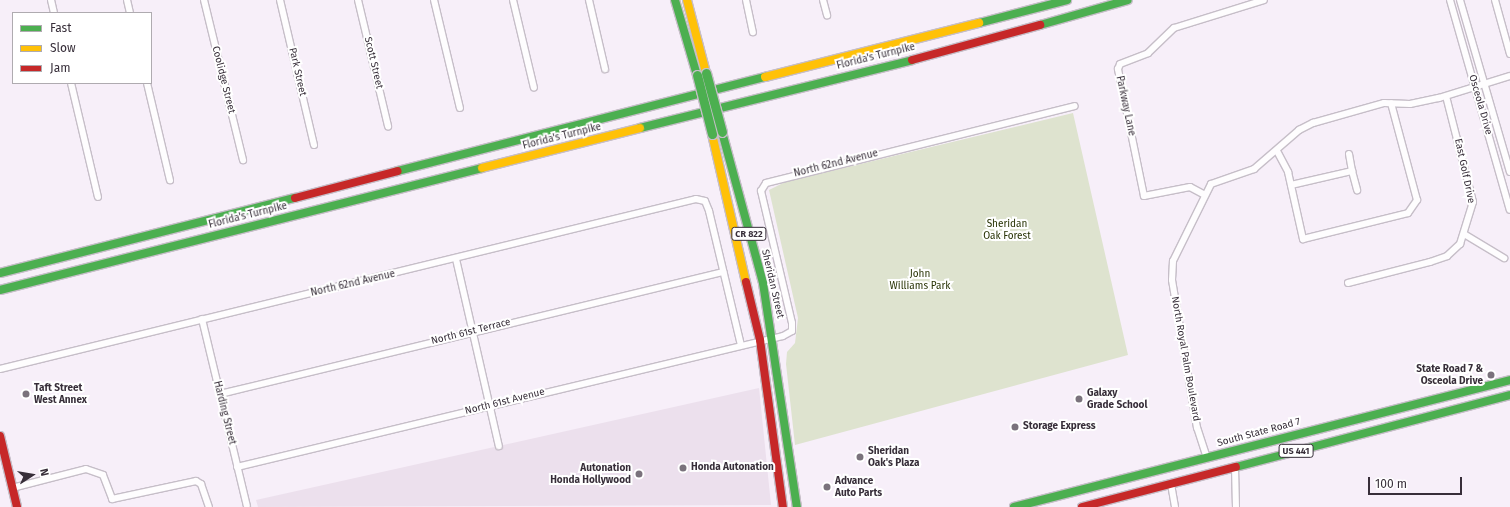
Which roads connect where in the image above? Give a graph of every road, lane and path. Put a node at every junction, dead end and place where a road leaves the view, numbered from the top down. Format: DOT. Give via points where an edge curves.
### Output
graph roads {
  1 [pos="51,0"];
  2 [pos="127,0"];
  3 [pos="204,0"];
  4 [pos="280,0"];
  5 [pos="358,0"];
  6 [pos="434,0"];
  7 [pos="513,0"];
  8 [pos="589,0"];
  9 [pos="675,0"];
  10 [pos="687,0"];
  11 [pos="746,0"];
  12 [pos="823,0"];
  13 [pos="1067,0"];
  14 [pos="1128,0"];
  15 [pos="1264,0"];
  16 [pos="1450,0"];
  17 [pos="1460,0"];
  18 [pos="1495,0"];
  19 [pos="54,12"];
  20 [pos="130,12"];
  21 [pos="827,15"];
  22 [pos="753,32"];
  23 [pos="1510,54"];
  24 [pos="605,70"];
  25 [pos="702,74"];
  26 [pos="1510,76"];
  27 [pos="70,84"];
  28 [pos="147,84"];
  29 [pos="1484,86"];
  30 [pos="534,88"];
  31 [pos="1475,88"];
  32 [pos="1446,96"];
  33 [pos="1391,103"];
  34 [pos="1075,106"];
  35 [pos="460,108"];
  36 [pos="388,126"];
  37 [pos="314,144"];
  38 [pos="1277,151"];
  39 [pos="1349,154"];
  40 [pos="243,160"];
  41 [pos="1352,171"];
  42 [pos="1510,172"];
  43 [pos="170,180"];
  44 [pos="1291,185"];
  45 [pos="1357,190"];
  46 [pos="1205,195"];
  47 [pos="98,197"];
  48 [pos="1510,210"];
  49 [pos="1464,234"];
  50 [pos="1504,258"];
  51 [pos="456,259"];
  52 [pos="723,272"];
  53 [pos="0,273"];
  54 [pos="1348,283"];
  55 [pos="0,290"];
  56 [pos="202,319"];
  57 [pos="472,331"];
  58 [pos="773,338"];
  59 [pos="760,340"];
  60 [pos="741,345"];
  61 [pos="0,369"];
  62 [pos="1510,380"];
  63 [pos="220,394"];
  64 [pos="1510,395"];
  65 [pos="490,405"];
  66 [pos="0,436"];
  67 [pos="499,446"];
  68 [pos="1207,458"];
  69 [pos="237,467"];
  70 [pos="1235,467"];
  71 [pos="1171,484"];
  72 [pos="12,488"];
  73 [pos="1042,500"];
  74 [pos="247,506"];
  75 [pos="17,507"];
  76 [pos="209,507"];
  77 [pos="783,507"];
  78 [pos="797,507"];
  79 [pos="1014,507"];
  80 [pos="1031,507"];
  81 [pos="1082,507"];
  82 [pos="1175,507"];
  83 [pos="1236,507"];
  1 -- 19 [label="street"];
  2 -- 20 [label="street"];
  3 -- 40 [label="street, Coolidge Street"];
  4 -- 37 [label="street, Park Street"];
  5 -- 36 [label="street, Scott Street"];
  6 -- 35 [label="street"];
  7 -- 30 [label="street"];
  8 -- 24 [label="street"];
  9 -- 25 [label="main road, Sheridan Street / CR 822"];
  10 -- 25 [label="main road, Sheridan Street / CR 822"];
  11 -- 22 [label="street"];
  12 -- 21 [label="street"];
  13 -- 53 [label="main road, Florida's Turnpike"];
  14 -- 55 [label="main road, Florida's Turnpike" via="927,56"];
  15 -- 46 [label="street, Parkway Lane" via="1174,28 1148,53 1120,64 1118,69 1144,196 1190,187"];
  16 -- 31 [label="street, Osceola Drive"];
  17 -- 29 [label="street, Osceola Drive"];
  18 -- 23 [label="street"];
  25 -- 58 [label="main road, Sheridan Street / CR 822, bridge" via="722,132 763,283"];
  25 -- 59 [label="main road, Sheridan Street / CR 822, bridge" via="712,134"];
  26 -- 29 [label="street, North Royal Palm Boulevard"];
  27 -- 47 [label="street"];
  28 -- 43 [label="street"];
  29 -- 31 [label="street, North Royal Palm Boulevard"];
  29 -- 42 [label="street, Osceola Drive"];
  31 -- 32 [label="street, North Royal Palm Boulevard"];
  31 -- 48 [label="street, Osceola Drive"];
  32 -- 33 [label="street, North Royal Palm Boulevard" via="1410,104"];
  32 -- 49 [label="street, East Golf Drive" via="1473,202"];
  33 -- 38 [label="street, North Royal Palm Boulevard" via="1313,123 1298,130"];
  33 -- 44 [label="street" via="1417,205 1408,213 1303,239"];
  34 -- 58 [label="street, North 62nd Avenue" via="766,183 761,191 792,323 792,331"];
  38 -- 44 [label="street" via="1284,158"];
  38 -- 46 [label="street, North Royal Palm Boulevard" via="1254,169 1216,180"];
  39 -- 41 [label="street"];
  41 -- 44 [label="street"];
  41 -- 45 [label="street"];
  46 -- 68 [label="street, North Royal Palm Boulevard" via="1174,261 1172,280 1197,428"];
  49 -- 50 [label="street"];
  49 -- 54 [label="street, East Golf Drive" via="1448,256"];
  51 -- 52 [label="street, North 62nd Avenue" via="696,199 705,201"];
  51 -- 56 [label="street, North 62nd Avenue"];
  51 -- 57 [label="street"];
  52 -- 57 [label="street, North 61st Terrace"];
  52 -- 60 [label="street"];
  56 -- 61 [label="street, North 62nd Avenue"];
  56 -- 63 [label="street, Harding Street"];
  57 -- 63 [label="street, North 61st Terrace"];
  57 -- 65 [label="street"];
  58 -- 59 [label="street, North 61st Avenue"];
  58 -- 78 [label="main road, Sheridan Street / CR 822"];
  59 -- 60 [label="street, North 61st Avenue"];
  59 -- 77 [label="main road, Sheridan Street / CR 822"];
  60 -- 65 [label="street, North 61st Avenue"];
  62 -- 68 [label="main road, South State Road 7 / US 441"];
  63 -- 69 [label="street, Harding Street"];
  64 -- 70 [label="main road, US 441"];
  65 -- 67 [label="street"];
  65 -- 69 [label="street, North 61st Avenue"];
  66 -- 72 [label="main road"];
  68 -- 73 [label="main road, South State Road 7 / US 441"];
  69 -- 74 [label="street, Harding Street"];
  70 -- 71 [label="main road, US 441"];
  70 -- 83 [label="street"];
  71 -- 81 [label="main road, US 441"];
  71 -- 82 [label="street"];
  72 -- 75 [label="main road"];
  72 -- 76 [label="street" via="86,469 103,475 112,499 196,481 201,484"];
  73 -- 79 [label="main road, South State Road 7 / US 441"];
  73 -- 80 [label="main road"];
}
